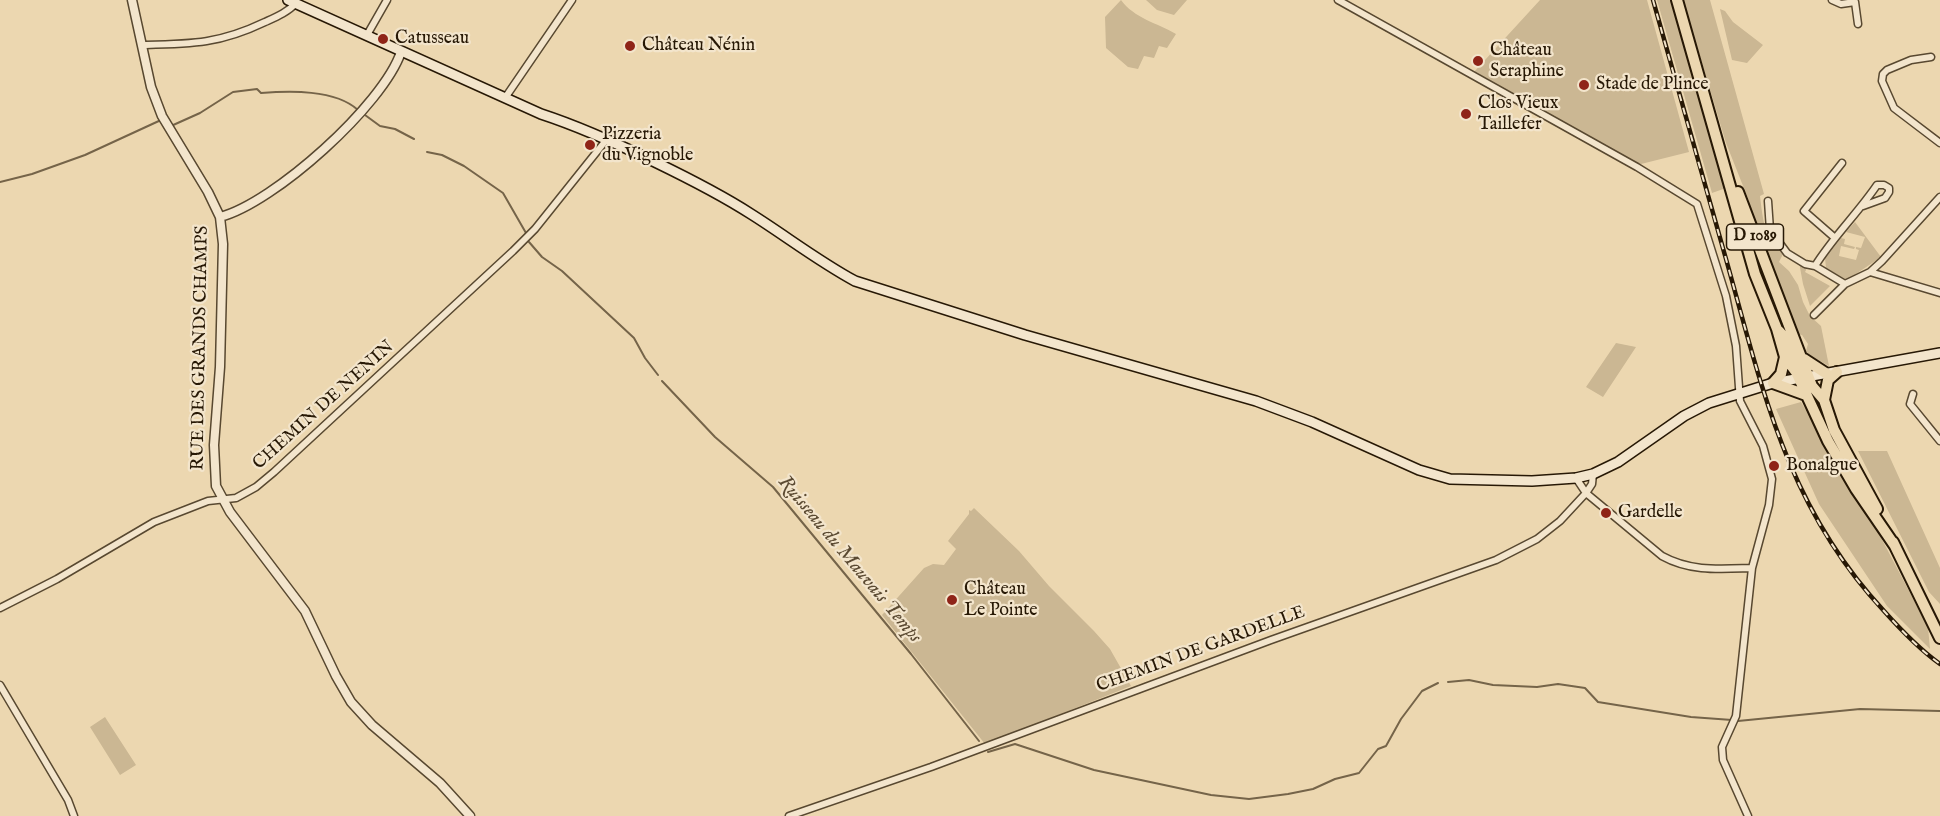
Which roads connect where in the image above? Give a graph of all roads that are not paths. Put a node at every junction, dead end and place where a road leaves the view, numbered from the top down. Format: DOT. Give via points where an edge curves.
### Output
graph roads {
  1 [pos="132,0"];
  2 [pos="387,0"];
  3 [pos="572,0"];
  4 [pos="1338,0"];
  5 [pos="1677,0"];
  6 [pos="1832,0"];
  7 [pos="1859,1"];
  8 [pos="292,2"];
  9 [pos="1858,24"];
  10 [pos="367,35"];
  11 [pos="142,45"];
  12 [pos="401,52"];
  13 [pos="1930,57"];
  14 [pos="505,98"];
  15 [pos="1709,113"];
  16 [pos="607,139"];
  17 [pos="1940,143"];
  18 [pos="1842,164"];
  19 [pos="1940,197"];
  20 [pos="1768,201"];
  21 [pos="1863,206"];
  22 [pos="220,217"];
  23 [pos="1835,238"];
  24 [pos="1815,266"];
  25 [pos="1870,272"];
  26 [pos="1845,284"];
  27 [pos="1940,293"];
  28 [pos="1814,315"];
  29 [pos="1777,329"];
  30 [pos="1940,353"];
  31 [pos="1785,357"];
  32 [pos="1804,359"];
  33 [pos="1832,373"];
  34 [pos="1804,378"];
  35 [pos="1773,383"];
  36 [pos="1738,393"];
  37 [pos="1913,394"];
  38 [pos="1806,395"];
  39 [pos="1824,400"];
  40 [pos="1834,430"];
  41 [pos="1940,441"];
  42 [pos="1593,474"];
  43 [pos="1576,478"];
  44 [pos="1586,493"];
  45 [pos="222,500"];
  46 [pos="1895,546"];
  47 [pos="1752,568"];
  48 [pos="0,608"];
  49 [pos="1940,638"];
  50 [pos="0,685"];
  51 [pos="74,816"];
  52 [pos="470,816"];
  53 [pos="789,816"];
  54 [pos="1748,816"];
  1 -- 11 [label="street, RUE DES GRANDS CHAMPS"];
  2 -- 10 [label="street"];
  3 -- 14 [label="street"];
  4 -- 36 [label="street" via="1697,204 1726,296 1736,346"];
  5 -- 15 [label="main road, D 1089"];
  6 -- 7 [label="street" via="1840,4"];
  7 -- 9 [label="street"];
  8 -- 10 [label="main road"];
  8 -- 11 [label="street" via="288,11 222,40"];
  10 -- 12 [label="main road"];
  11 -- 22 [label="street, RUE DES GRANDS CHAMPS" via="162,116"];
  12 -- 14 [label="main road"];
  12 -- 22 [label="street" via="382,86 344,131 269,193"];
  13 -- 17 [label="street" via="1887,70 1882,81 1894,108"];
  14 -- 16 [label="main road"];
  15 -- 29 [label="main road, D 1089" via="1755,274"];
  15 -- 32 [label="main road, D 1089"];
  16 -- 43 [label="main road" via="711,190 855,281 1256,401 1419,470 1450,479"];
  16 -- 45 [label="street, CHEMIN DE NENIN" via="535,230 483,281 274,472 236,498"];
  18 -- 23 [label="street" via="1804,212"];
  19 -- 25 [label="street"];
  20 -- 24 [label="street" via="1770,230 1788,253"];
  21 -- 23 [label="street"];
  22 -- 45 [label="street, RUE DES GRANDS CHAMPS" via="220,368 214,445 216,486"];
  23 -- 24 [label="street"];
  24 -- 26 [label="street"];
  25 -- 26 [label="street"];
  25 -- 27 [label="street"];
  26 -- 28 [label="street"];
  29 -- 31 [label="main road, D 1089"];
  29 -- 34 [label="main road, D 1089" via="1787,340"];
  30 -- 33 [label="main road"];
  31 -- 34 [label="main road, D 1089"];
  31 -- 35 [label="main road" via="1781,374"];
  32 -- 33 [label="main road"];
  32 -- 34 [label="main road, D 1089"];
  33 -- 34 [label="main road"];
  33 -- 39 [label="main road"];
  34 -- 35 [label="main road"];
  34 -- 38 [label="main road, D 1089"];
  34 -- 39 [label="main road, D 1089"];
  34 -- 40 [label="main road, D 1089"];
  35 -- 36 [label="main road"];
  35 -- 38 [label="main road"];
  36 -- 42 [label="main road" via="1684,416 1618,462"];
  36 -- 47 [label="street" via="1763,446 1772,479"];
  37 -- 41 [label="street" via="1910,404"];
  38 -- 46 [label="main road, D 1089" via="1833,451"];
  39 -- 40 [label="main road, D 1089"];
  40 -- 46 [label="main road, D 1089"];
  42 -- 43 [label="main road"];
  42 -- 44 [label="street, CHEMIN DE GARDELLE"];
  43 -- 44 [label="street"];
  44 -- 47 [label="street" via="1674,562 1710,570"];
  44 -- 53 [label="street, CHEMIN DE GARDELLE" via="1537,539 1496,560"];
  45 -- 48 [label="street, CHEMIN DE NENIN" via="208,501 154,522"];
  45 -- 52 [label="street" via="304,611 360,714 440,783"];
  46 -- 49 [label="main road, D 1089"];
  47 -- 54 [label="street" via="1736,716 1722,747 1723,760"];
  50 -- 51 [label="street"];
}
